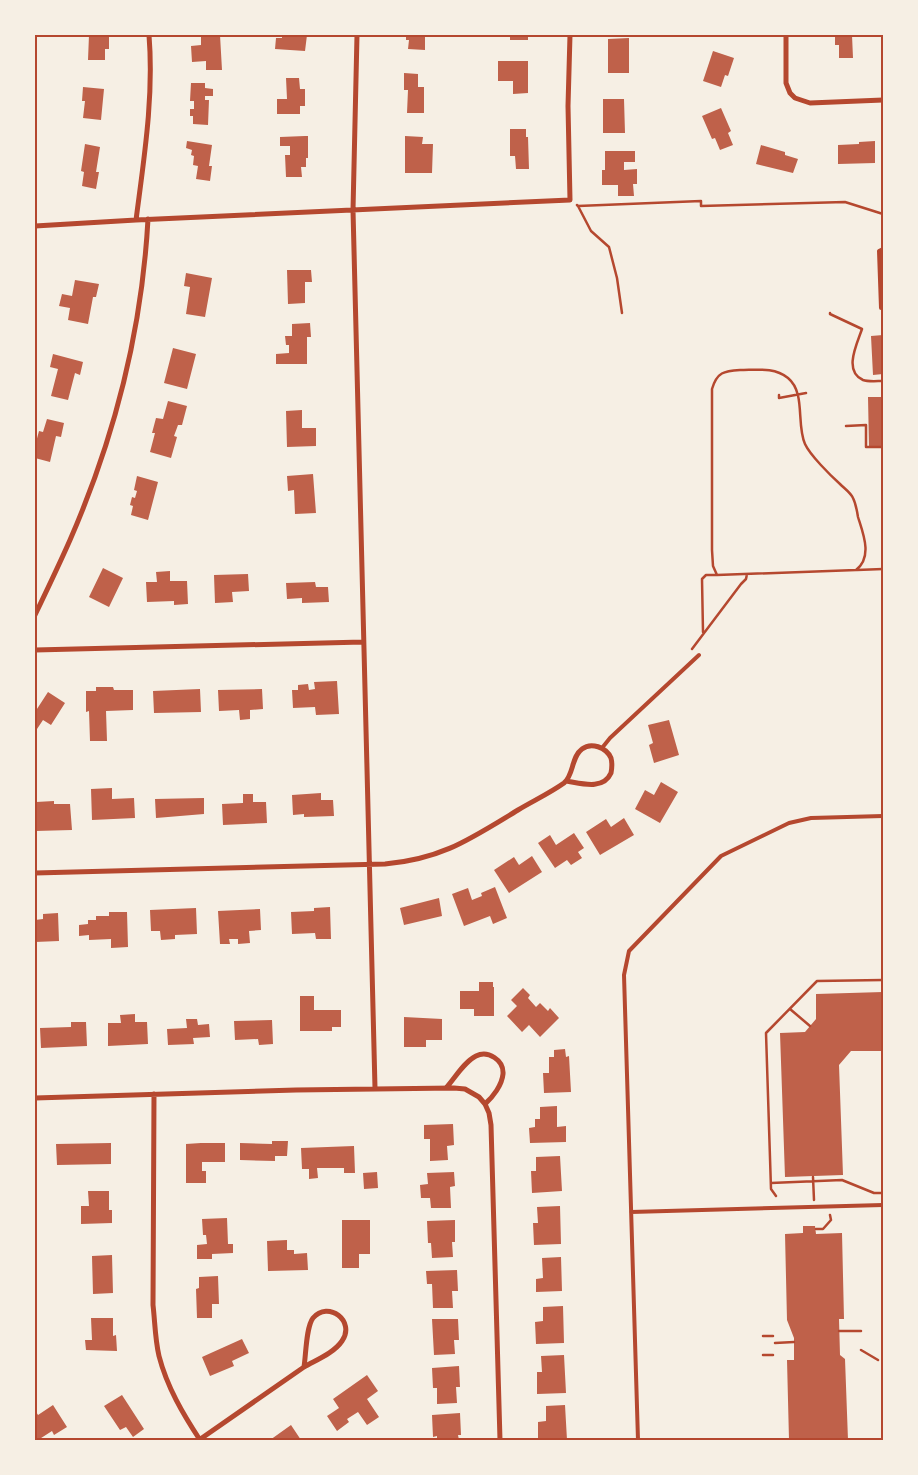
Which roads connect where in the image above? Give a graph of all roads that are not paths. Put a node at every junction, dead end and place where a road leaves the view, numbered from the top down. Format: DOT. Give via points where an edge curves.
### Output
graph roads {
  1 [pos="149,35"];
  2 [pos="357,35"];
  3 [pos="570,35"];
  4 [pos="786,35"];
  5 [pos="883,100"];
  6 [pos="353,210"];
  7 [pos="148,219"];
  8 [pos="136,220"];
  9 [pos="35,226"];
  10 [pos="883,249"];
  11 [pos="883,308"];
  12 [pos="35,616"];
  13 [pos="364,642"];
  14 [pos="35,650"];
  15 [pos="699,655"];
  16 [pos="602,748"];
  17 [pos="566,782"];
  18 [pos="883,816"];
  19 [pos="370,864"];
  20 [pos="35,873"];
  21 [pos="375,1088"];
  22 [pos="446,1088"];
  23 [pos="154,1094"];
  24 [pos="35,1098"];
  25 [pos="485,1104"];
  26 [pos="883,1206"];
  27 [pos="631,1212"];
  28 [pos="304,1367"];
  29 [pos="200,1440"];
  30 [pos="500,1440"];
  31 [pos="638,1440"];
  1 -- 8 [label="street" via="148,125"];
  2 -- 6 [label="street"];
  3 -- 6 [label="street" via="570,200"];
  4 -- 5 [label="street" via="786,84 795,98 810,103"];
  6 -- 7 [label="street"];
  6 -- 13 [label="street"];
  7 -- 8 [label="street"];
  7 -- 12 [label="street" via="140,299 116,410 86,501"];
  8 -- 9 [label="street"];
  10 -- 11 [label="lane" via="880,251"];
  13 -- 14 [label="street"];
  13 -- 19 [label="street"];
  15 -- 16 [label="lane"];
  16 -- 17 [label="street" via="588,746 581,750"];
  16 -- 17 [label="street" via="611,758 612,770 606,779 594,784"];
  17 -- 19 [label="street" via="444,852 416,860"];
  18 -- 27 [label="lane" via="811,818 789,824 721,856 629,951 624,975"];
  19 -- 20 [label="street"];
  19 -- 21 [label="street"];
  21 -- 22 [label="street"];
  21 -- 23 [label="street"];
  22 -- 25 [label="street" via="465,1089"];
  22 -- 25 [label="street" via="474,1057 488,1054 502,1068 502,1077"];
  23 -- 24 [label="street"];
  23 -- 29 [label="street" via="153,1305 159,1354 173,1395"];
  25 -- 30 [label="street" via="491,1125"];
  26 -- 27 [label="lane"];
  27 -- 31 [label="lane"];
  28 -- 28 [label="street" via="342,1342 345,1326 338,1314 322,1312 313,1317"];
  28 -- 29 [label="street"];
}
